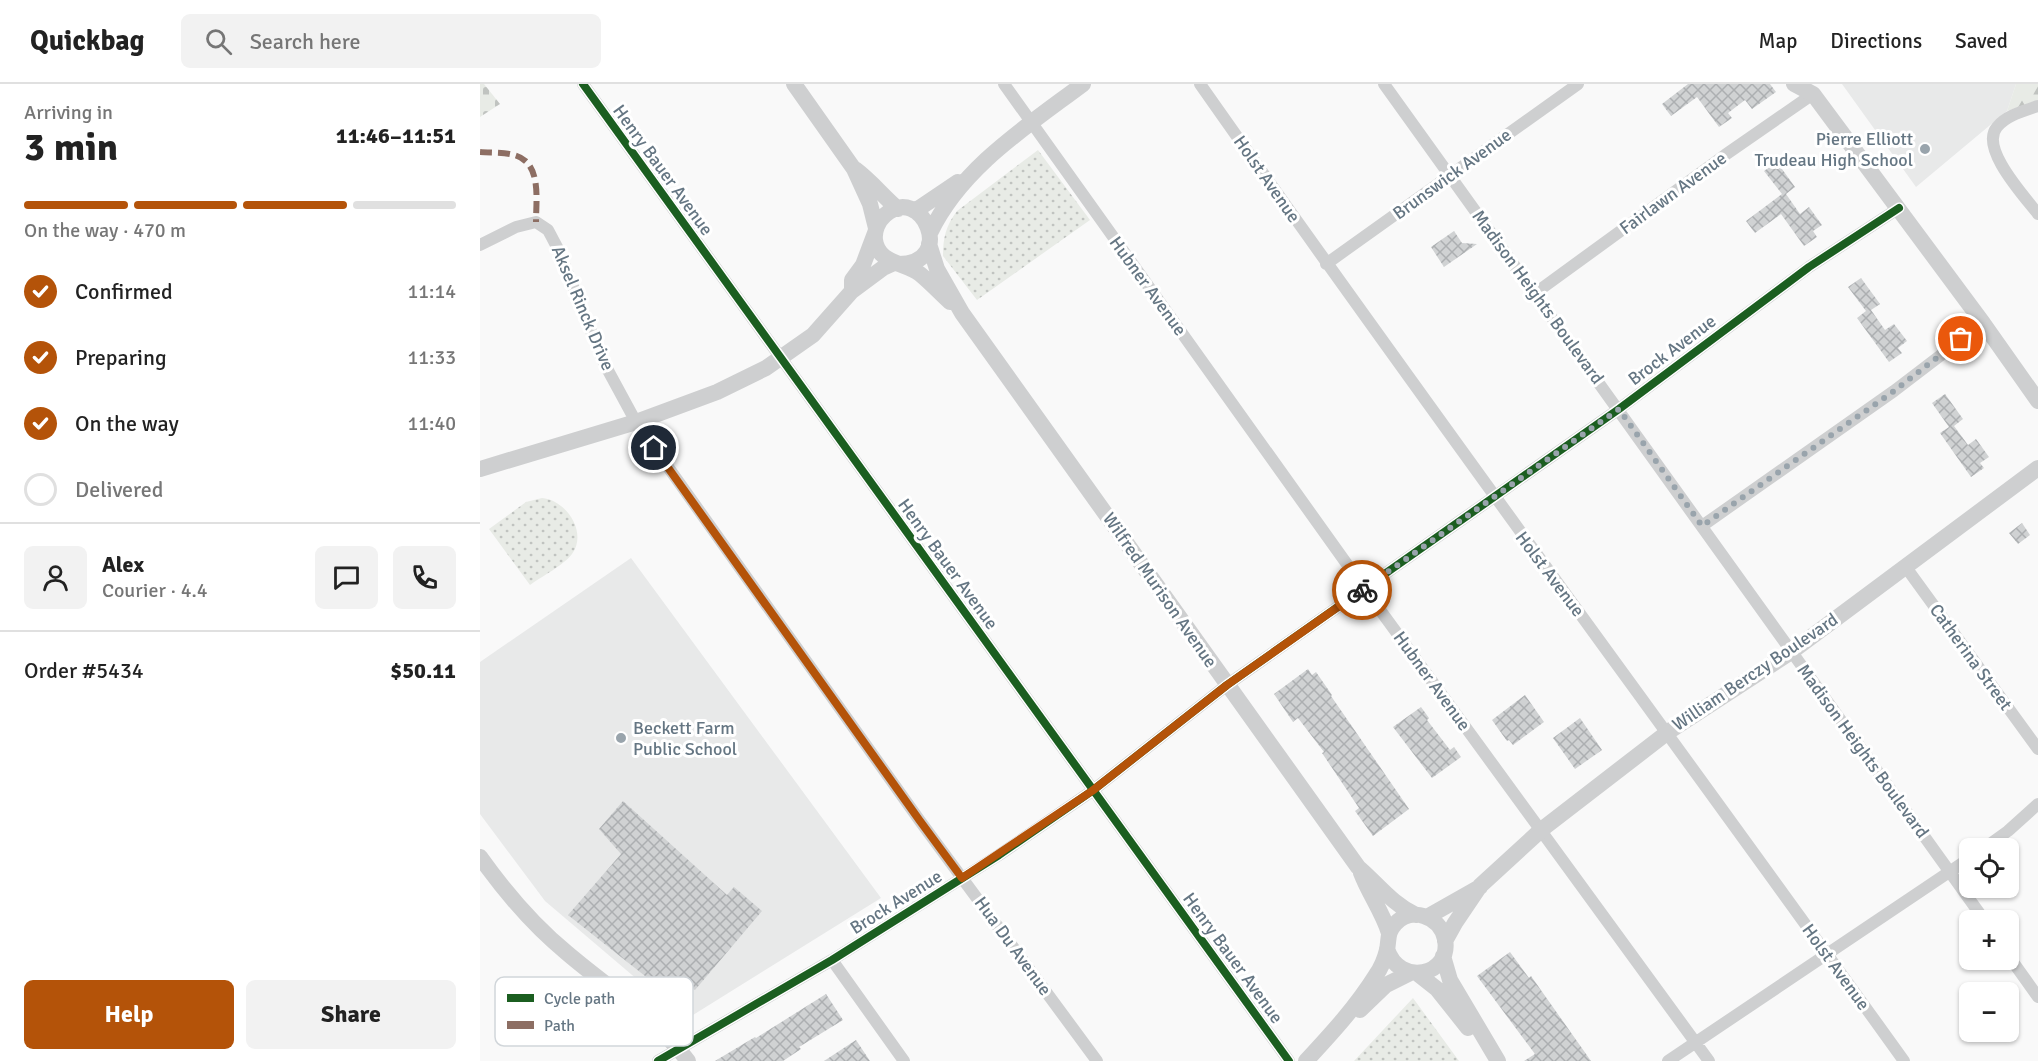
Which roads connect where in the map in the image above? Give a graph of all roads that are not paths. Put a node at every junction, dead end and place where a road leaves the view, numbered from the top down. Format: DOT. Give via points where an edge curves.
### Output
graph roads {
  1 [pos="583,84"];
  2 [pos="794,84"];
  3 [pos="1004,84"];
  4 [pos="1083,84"];
  5 [pos="1200,84"];
  6 [pos="1384,84"];
  7 [pos="1578,84"];
  8 [pos="1794,84"];
  9 [pos="1813,89"];
  10 [pos="2038,106"];
  11 [pos="1031,123"];
  12 [pos="854,169"];
  13 [pos="1451,176"];
  14 [pos="967,178"];
  15 [pos="1899,208"];
  16 [pos="907,210"];
  17 [pos="2038,214"];
  18 [pos="876,231"];
  19 [pos="930,239"];
  20 [pos="480,245"];
  21 [pos="897,263"];
  22 [pos="1326,264"];
  23 [pos="852,291"];
  24 [pos="1534,294"];
  25 [pos="962,313"];
  26 [pos="1983,323"];
  27 [pos="781,358"];
  28 [pos="2038,400"];
  29 [pos="1619,409"];
  30 [pos="636,422"];
  31 [pos="2038,468"];
  32 [pos="480,469"];
  33 [pos="1493,496"];
  34 [pos="1702,526"];
  35 [pos="1905,566"];
  36 [pos="1364,588"];
  37 [pos="1791,652"];
  38 [pos="1227,685"];
  39 [pos="1668,732"];
  40 [pos="2038,749"];
  41 [pos="1092,791"];
  42 [pos="2038,804"];
  43 [pos="1541,830"];
  44 [pos="1998,838"];
  45 [pos="480,857"];
  46 [pos="1959,866"];
  47 [pos="1359,867"];
  48 [pos="1950,872"];
  49 [pos="962,878"];
  50 [pos="1480,886"];
  51 [pos="1977,910"];
  52 [pos="1422,916"];
  53 [pos="1388,941"];
  54 [pos="1444,948"];
  55 [pos="1827,954"];
  56 [pos="831,960"];
  57 [pos="2019,970"];
  58 [pos="1414,973"];
  59 [pos="597,977"];
  60 [pos="2037,994"];
  61 [pos="1340,1025"];
  62 [pos="1695,1042"];
  63 [pos="684,1056"];
  64 [pos="658,1061"];
  65 [pos="904,1061"];
  66 [pos="1097,1061"];
  67 [pos="1289,1061"];
  68 [pos="1305,1061"];
  69 [pos="1497,1061"];
  70 [pos="1668,1061"];
  71 [pos="1709,1061"];
  72 [pos="1904,1061"];
  1 -- 27 [label="street, Henry Bauer Avenue"];
  2 -- 12 [label="street"];
  3 -- 11 [label="street, Hubner Avenue"];
  4 -- 11 [label="street"];
  5 -- 22 [label="street, Holst Avenue"];
  6 -- 13 [label="street, Madison Heights Boulevard"];
  7 -- 13 [label="street, Brunswick Avenue"];
  8 -- 9 [label="street"];
  9 -- 15 [label="street"];
  9 -- 24 [label="street, Fairlawn Avenue"];
  10 -- 17 [label="street" via="2012,116 1996,128 1992,141 1995,155"];
  11 -- 14 [label="street"];
  11 -- 36 [label="street, Hubner Avenue"];
  12 -- 16 [label="street" via="886,199"];
  12 -- 18 [label="street" via="870,204"];
  13 -- 22 [label="street, Brunswick Avenue"];
  13 -- 24 [label="street, Madison Heights Boulevard"];
  14 -- 16 [label="street"];
  14 -- 19 [label="street" via="942,210"];
  15 -- 26 [label="street"];
  15 -- 29 [label="street, Brock Avenue" via="1809,267"];
  16 -- 18 [label="street" via="884,215"];
  16 -- 19 [label="street" via="924,218"];
  18 -- 21 [label="street" via="877,248"];
  18 -- 23 [label="street" via="863,265 852,280"];
  19 -- 21 [label="street" via="926,251 915,261"];
  19 -- 25 [label="street, Wilfred Murison Avenue" via="937,269"];
  20 -- 30 [label="street, Aksel Rinck Drive" via="536,222 548,230 604,363"];
  21 -- 23 [label="street" via="883,268"];
  21 -- 25 [label="street, Wilfred Murison Avenue" via="918,273"];
  22 -- 33 [label="street, Holst Avenue"];
  23 -- 27 [label="street" via="813,335"];
  24 -- 29 [label="street, Madison Heights Boulevard"];
  25 -- 38 [label="street, Wilfred Murison Avenue"];
  26 -- 28 [label="street"];
  26 -- 34 [label="street" via="1894,391"];
  27 -- 30 [label="street" via="717,392"];
  27 -- 41 [label="street, Henry Bauer Avenue"];
  29 -- 33 [label="street, Brock Avenue"];
  29 -- 34 [label="street, Madison Heights Boulevard"];
  30 -- 32 [label="street"];
  30 -- 49 [label="street, Hua Du Avenue"];
  31 -- 35 [label="street, William Berczy Boulevard"];
  33 -- 36 [label="street, Brock Avenue"];
  33 -- 39 [label="street, Holst Avenue"];
  34 -- 37 [label="street, Madison Heights Boulevard"];
  35 -- 37 [label="street, William Berczy Boulevard"];
  35 -- 40 [label="street, Catherina Street"];
  36 -- 38 [label="street, Brock Avenue"];
  36 -- 43 [label="street, Hubner Avenue"];
  37 -- 39 [label="street, William Berczy Boulevard"];
  37 -- 48 [label="street, Madison Heights Boulevard"];
  38 -- 41 [label="street, Brock Avenue"];
  38 -- 47 [label="street, Wilfred Murison Avenue"];
  39 -- 43 [label="street, William Berczy Boulevard"];
  39 -- 55 [label="street, Holst Avenue"];
  41 -- 49 [label="street, Brock Avenue"];
  41 -- 67 [label="street, Henry Bauer Avenue"];
  42 -- 44 [label="street"];
  43 -- 50 [label="street, William Berczy Boulevard"];
  43 -- 62 [label="street, Hubner Avenue"];
  45 -- 59 [label="street" via="544,934"];
  46 -- 48 [label="street"];
  47 -- 52 [label="street, Wilfred Murison Avenue" via="1391,900"];
  47 -- 53 [label="street, Wilfred Murison Avenue"];
  48 -- 51 [label="street, Madison Heights Boulevard"];
  48 -- 55 [label="street"];
  49 -- 56 [label="street, Brock Avenue"];
  49 -- 66 [label="street, Hua Du Avenue"];
  50 -- 52 [label="street, William Berczy Boulevard"];
  50 -- 54 [label="street, William Berczy Boulevard" via="1455,923"];
  52 -- 53 [label="street" via="1400,920"];
  52 -- 54 [label="street" via="1442,931"];
  53 -- 58 [label="street" via="1395,964"];
  53 -- 61 [label="street" via="1376,976"];
  54 -- 58 [label="street" via="1433,968"];
  54 -- 69 [label="street" via="1448,974 1457,994"];
  55 -- 62 [label="street"];
  55 -- 72 [label="street, Holst Avenue"];
  56 -- 63 [label="street, Brock Avenue"];
  56 -- 65 [label="street"];
  57 -- 60 [label="street"];
  58 -- 61 [label="street" via="1386,986"];
  58 -- 69 [label="street" via="1437,988"];
  61 -- 68 [label="street"];
  62 -- 70 [label="street"];
  62 -- 71 [label="street, Hubner Avenue"];
  63 -- 64 [label="street, Brock Avenue"];
}
